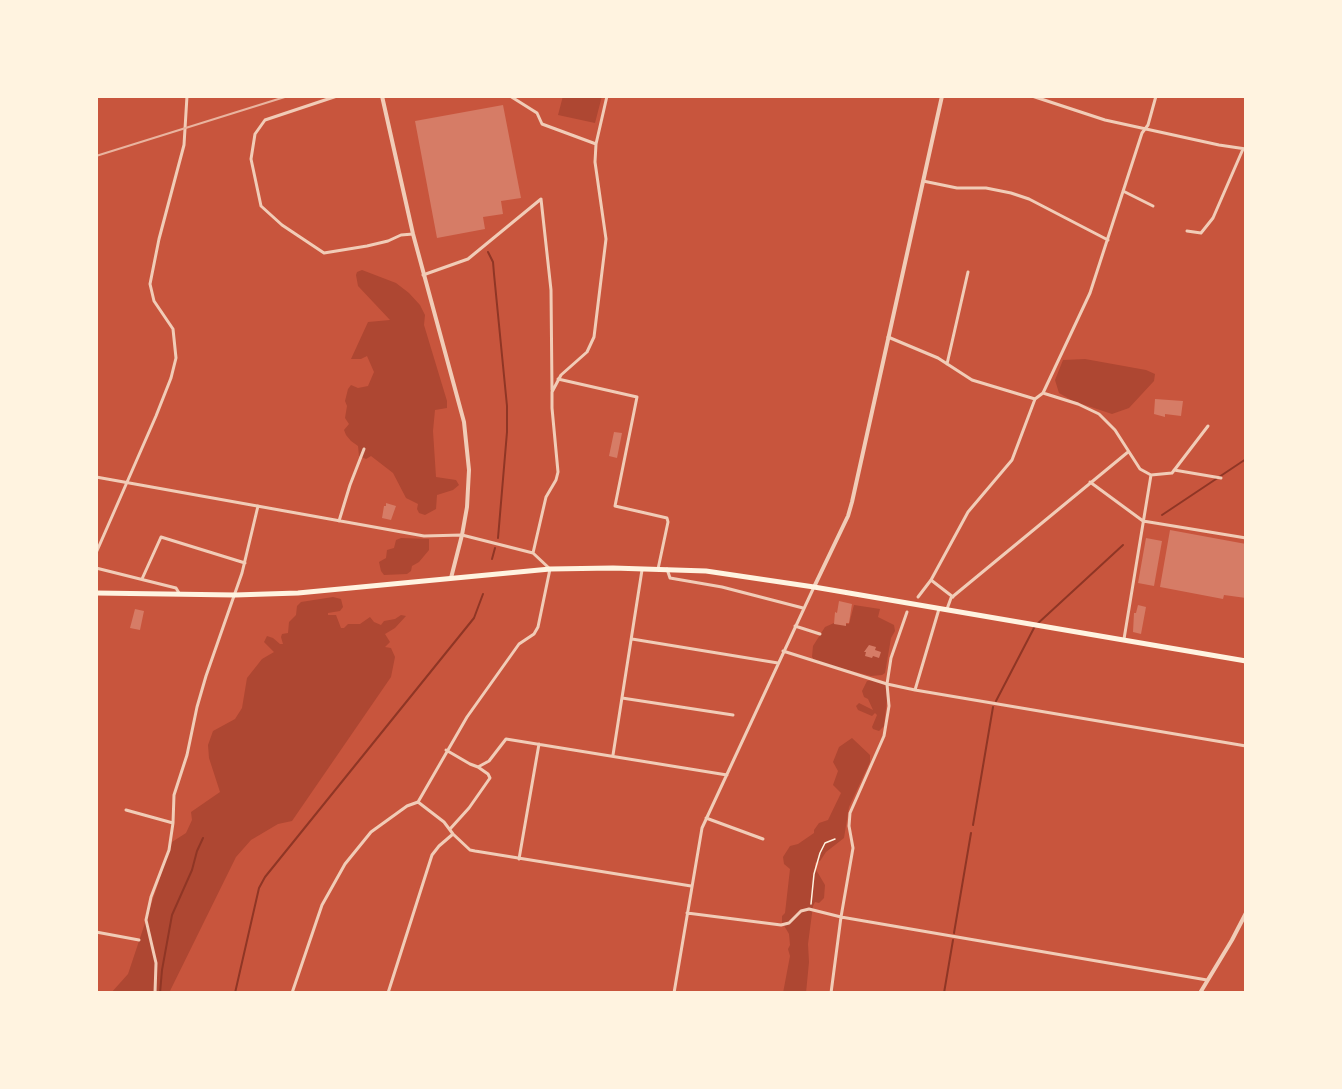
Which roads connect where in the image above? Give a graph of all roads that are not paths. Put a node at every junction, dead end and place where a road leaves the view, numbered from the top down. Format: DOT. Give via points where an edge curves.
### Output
graph roads {
  1 [pos="187,96"];
  2 [pos="337,96"];
  3 [pos="382,96"];
  4 [pos="510,96"];
  5 [pos="607,96"];
  6 [pos="942,96"];
  7 [pos="1032,96"];
  8 [pos="1156,96"];
  9 [pos="1145,129"];
  10 [pos="596,144"];
  11 [pos="1245,149"];
  12 [pos="923,181"];
  13 [pos="1123,191"];
  14 [pos="1153,206"];
  15 [pos="1187,231"];
  16 [pos="413,234"];
  17 [pos="1108,240"];
  18 [pos="968,272"];
  19 [pos="423,275"];
  20 [pos="888,337"];
  21 [pos="947,364"];
  22 [pos="558,379"];
  23 [pos="552,392"];
  24 [pos="1043,393"];
  25 [pos="1035,399"];
  26 [pos="1208,426"];
  27 [pos="364,449"];
  28 [pos="1128,452"];
  29 [pos="1174,470"];
  30 [pos="1150,476"];
  31 [pos="96,477"];
  32 [pos="1221,478"];
  33 [pos="128,482"];
  34 [pos="1090,482"];
  35 [pos="258,506"];
  36 [pos="339,521"];
  37 [pos="1143,521"];
  38 [pos="462,535"];
  39 [pos="1246,538"];
  40 [pos="96,553"];
  41 [pos="533,553"];
  42 [pos="245,563"];
  43 [pos="96,568"];
  44 [pos="642,568"];
  45 [pos="550,569"];
  46 [pos="658,569"];
  47 [pos="667,569"];
  48 [pos="451,578"];
  49 [pos="142,579"];
  50 [pos="931,580"];
  51 [pos="814,586"];
  52 [pos="96,593"];
  53 [pos="180,595"];
  54 [pos="235,596"];
  55 [pos="918,597"];
  56 [pos="953,597"];
  57 [pos="803,608"];
  58 [pos="939,609"];
  59 [pos="947,610"];
  60 [pos="907,612"];
  61 [pos="795,626"];
  62 [pos="820,634"];
  63 [pos="632,639"];
  64 [pos="1124,641"];
  65 [pos="783,651"];
  66 [pos="1246,661"];
  67 [pos="778,663"];
  68 [pos="886,684"];
  69 [pos="915,690"];
  70 [pos="622,698"];
  71 [pos="733,715"];
  72 [pos="539,744"];
  73 [pos="1246,746"];
  74 [pos="446,750"];
  75 [pos="613,755"];
  76 [pos="478,767"];
  77 [pos="727,775"];
  78 [pos="418,802"];
  79 [pos="126,810"];
  80 [pos="706,818"];
  81 [pos="173,822"];
  82 [pos="450,829"];
  83 [pos="453,834"];
  84 [pos="763,839"];
  85 [pos="519,859"];
  86 [pos="691,886"];
  87 [pos="687,913"];
  88 [pos="1246,913"];
  89 [pos="841,917"];
  90 [pos="96,932"];
  91 [pos="138,940"];
  92 [pos="1207,980"];
  93 [pos="155,993"];
  94 [pos="291,993"];
  95 [pos="388,993"];
  96 [pos="674,993"];
  97 [pos="831,993"];
  98 [pos="1200,993"];
  1 -- 33 [label="street" via="184,145 150,284 154,301 173,329 176,358"];
  2 -- 16 [label="street" via="265,120 255,134 251,159 261,206 324,253"];
  3 -- 16 [label="street"];
  4 -- 10 [label="street" via="537,113 542,124"];
  5 -- 10 [label="street"];
  6 -- 12 [label="street"];
  7 -- 9 [label="street" via="1089,116"];
  8 -- 9 [label="street"];
  9 -- 11 [label="street"];
  9 -- 13 [label="street"];
  10 -- 22 [label="street" via="595,168 606,239 594,337 587,352"];
  11 -- 15 [label="street" via="1204,231"];
  12 -- 17 [label="street" via="1011,193"];
  12 -- 20 [label="street"];
  13 -- 14 [label="street"];
  13 -- 17 [label="street"];
  16 -- 19 [label="street"];
  17 -- 24 [label="street" via="1090,293"];
  18 -- 21 [label="street"];
  19 -- 23 [label="street" via="468,259 541,199 551,290"];
  19 -- 38 [label="street" via="464,422 469,470"];
  20 -- 21 [label="street"];
  20 -- 51 [label="street" via="848,516"];
  21 -- 25 [label="street" via="972,380"];
  22 -- 23 [label="street"];
  22 -- 46 [label="street" via="637,397 615,506 667,518"];
  23 -- 41 [label="street" via="558,472 546,497"];
  24 -- 25 [label="street"];
  24 -- 28 [label="street" via="1099,414 1115,430"];
  25 -- 50 [label="street" via="1012,460 968,512"];
  26 -- 29 [label="street"];
  27 -- 36 [label="street"];
  28 -- 30 [label="street"];
  28 -- 34 [label="street"];
  29 -- 30 [label="street"];
  29 -- 32 [label="street"];
  30 -- 37 [label="street"];
  31 -- 33 [label="street"];
  33 -- 35 [label="street"];
  33 -- 40 [label="street"];
  34 -- 37 [label="street"];
  34 -- 56 [label="street"];
  35 -- 36 [label="street"];
  35 -- 42 [label="street"];
  36 -- 38 [label="street" via="424,536"];
  37 -- 39 [label="street"];
  37 -- 64 [label="street"];
  38 -- 41 [label="street"];
  38 -- 48 [label="street"];
  41 -- 45 [label="street"];
  42 -- 49 [label="street" via="161,537"];
  42 -- 54 [label="street"];
  43 -- 49 [label="street"];
  44 -- 45 [label="main road"];
  44 -- 46 [label="main road"];
  44 -- 63 [label="street"];
  45 -- 48 [label="main road"];
  45 -- 74 [label="street" via="534,634 519,644"];
  46 -- 47 [label="main road"];
  47 -- 51 [label="main road"];
  47 -- 57 [label="street" via="670,578"];
  48 -- 54 [label="main road"];
  49 -- 53 [label="street" via="176,588"];
  50 -- 55 [label="street"];
  50 -- 56 [label="street"];
  51 -- 57 [label="street"];
  51 -- 58 [label="main road"];
  52 -- 53 [label="main road"];
  53 -- 54 [label="main road"];
  54 -- 81 [label="street" via="197,707 174,795"];
  56 -- 59 [label="street"];
  57 -- 61 [label="street"];
  58 -- 59 [label="main road"];
  58 -- 69 [label="street"];
  59 -- 64 [label="main road"];
  60 -- 68 [label="street"];
  61 -- 62 [label="street"];
  61 -- 65 [label="street"];
  63 -- 67 [label="street"];
  63 -- 70 [label="street"];
  64 -- 66 [label="main road"];
  65 -- 67 [label="street"];
  65 -- 68 [label="street"];
  67 -- 77 [label="street"];
  68 -- 69 [label="street"];
  68 -- 89 [label="street" via="889,706 884,736 850,813 853,848"];
  69 -- 73 [label="street"];
  70 -- 71 [label="street"];
  70 -- 75 [label="street"];
  72 -- 75 [label="street"];
  72 -- 76 [label="street" via="506,739 489,761"];
  72 -- 85 [label="street"];
  74 -- 76 [label="street"];
  74 -- 78 [label="street"];
  75 -- 77 [label="street"];
  76 -- 82 [label="street" via="490,778"];
  77 -- 80 [label="street"];
  78 -- 82 [label="street"];
  78 -- 94 [label="street" via="371,832 345,864 322,904"];
  79 -- 81 [label="street"];
  80 -- 84 [label="street"];
  80 -- 86 [label="street"];
  81 -- 93 [label="street" via="169,850 146,920 156,963"];
  82 -- 83 [label="street"];
  83 -- 85 [label="street" via="470,850"];
  83 -- 95 [label="street" via="432,855"];
  85 -- 86 [label="street"];
  86 -- 87 [label="street"];
  87 -- 89 [label="street" via="781,925 809,909"];
  87 -- 96 [label="street"];
  88 -- 92 [label="street"];
  89 -- 92 [label="street"];
  89 -- 97 [label="street"];
  90 -- 91 [label="street"];
  92 -- 98 [label="street"];
}
